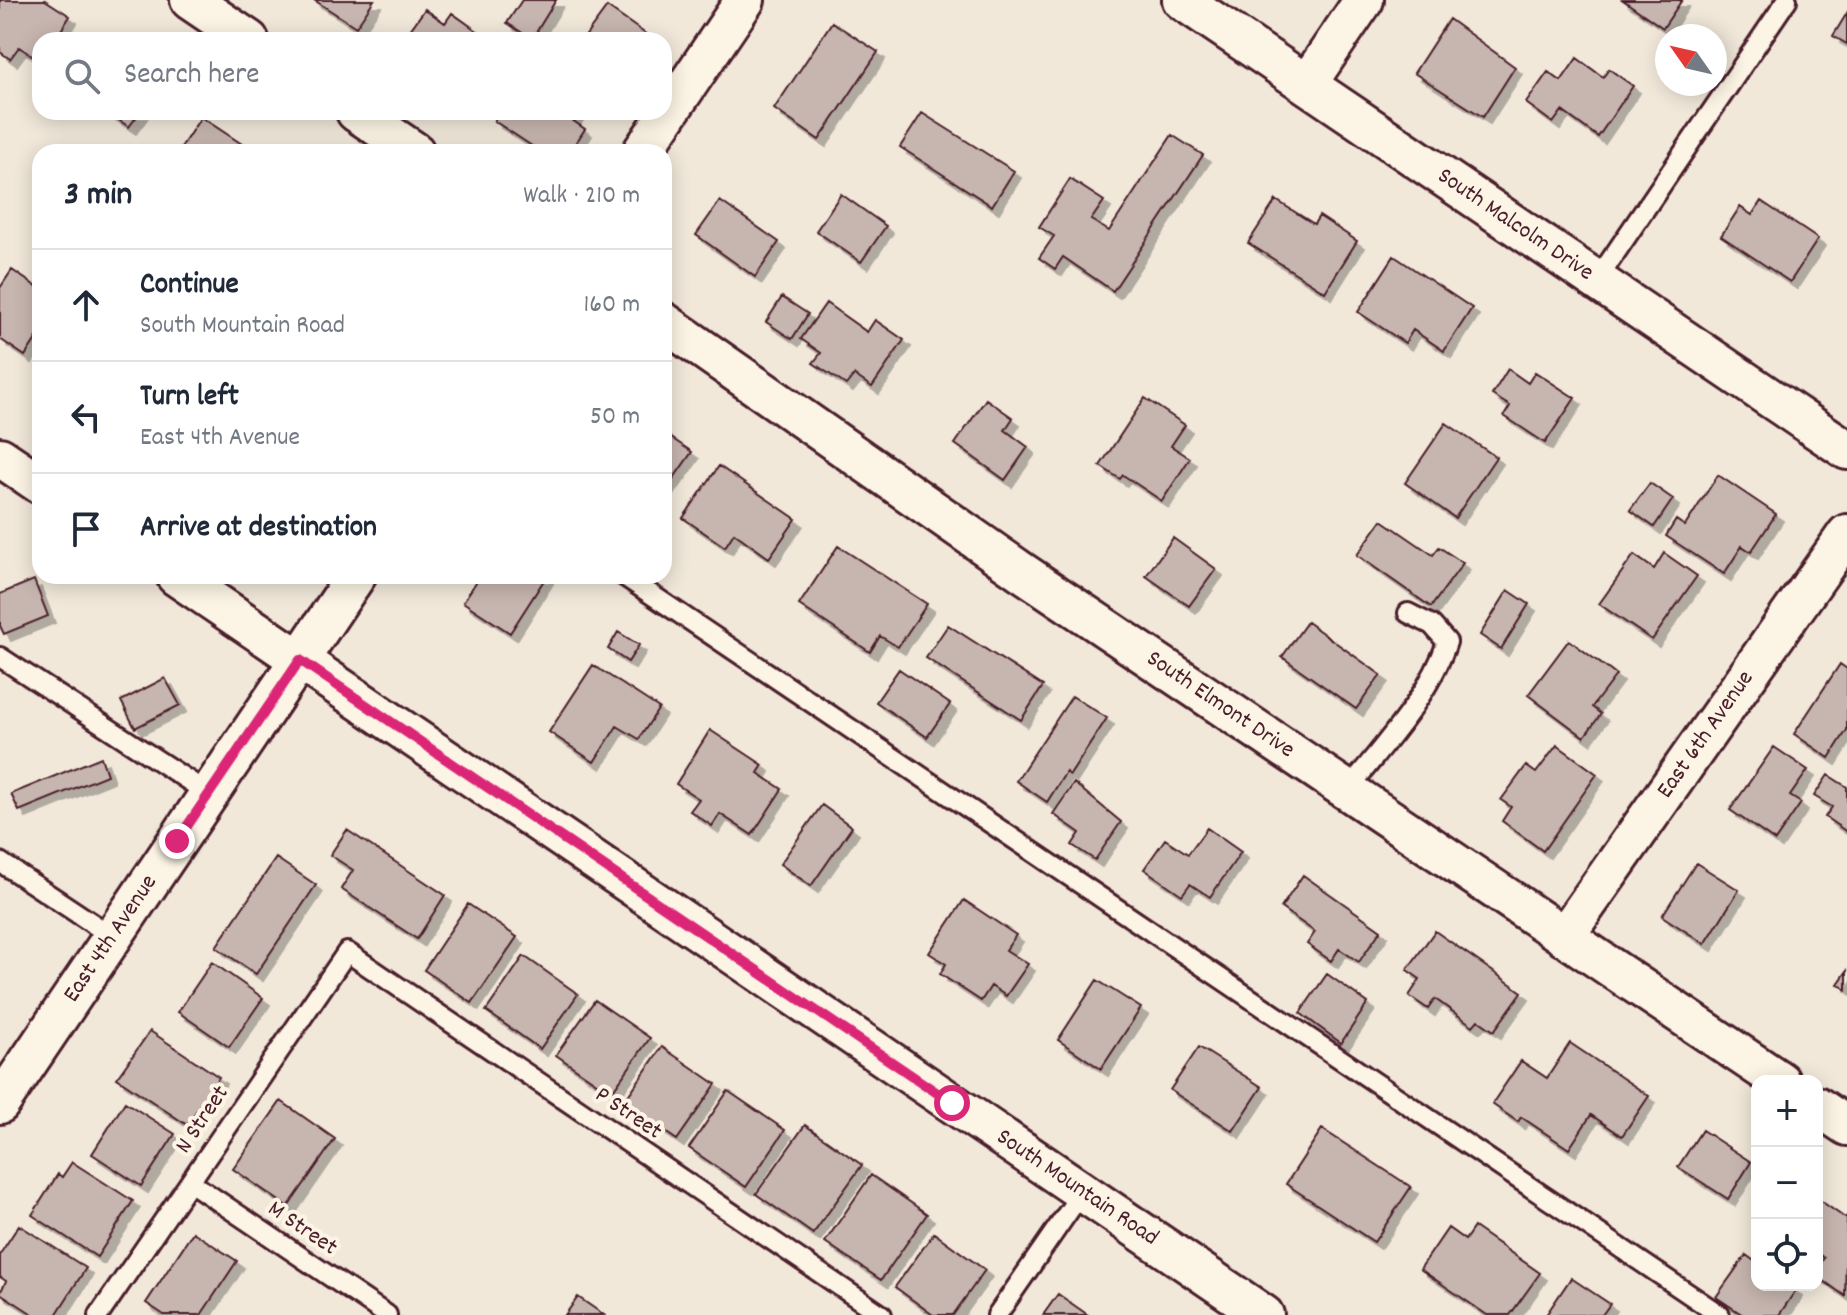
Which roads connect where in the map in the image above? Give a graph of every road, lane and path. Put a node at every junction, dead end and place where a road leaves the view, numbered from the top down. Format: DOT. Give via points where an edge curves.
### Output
graph roads {
  1 [pos="190,0"];
  2 [pos="745,0"];
  3 [pos="1182,0"];
  4 [pos="1364,0"];
  5 [pos="1787,0"];
  6 [pos="237,32"];
  7 [pos="1307,84"];
  8 [pos="672,108"];
  9 [pos="368,120"];
  10 [pos="664,120"];
  11 [pos="403,144"];
  12 [pos="647,144"];
  13 [pos="1597,280"];
  14 [pos="672,328"];
  15 [pos="1847,450"];
  16 [pos="0,457"];
  17 [pos="32,479"];
  18 [pos="1847,534"];
  19 [pos="188,584"];
  20 [pos="351,584"];
  21 [pos="636,584"];
  22 [pos="1408,613"];
  23 [pos="0,657"];
  24 [pos="300,660"];
  25 [pos="1347,791"];
  26 [pos="209,794"];
  27 [pos="0,862"];
  28 [pos="113,937"];
  29 [pos="1564,937"];
  30 [pos="347,952"];
  31 [pos="1771,1075"];
  32 [pos="0,1104"];
  33 [pos="1823,1110"];
  34 [pos="1847,1126"];
  35 [pos="190,1182"];
  36 [pos="1082,1192"];
  37 [pos="99,1315"];
  38 [pos="387,1315"];
  39 [pos="882,1315"];
  40 [pos="997,1315"];
  41 [pos="1264,1315"];
  42 [pos="1720,1315"];
  1 -- 6 [label="street"];
  2 -- 8 [label="street"];
  3 -- 7 [label="street, South Malcolm Drive"];
  4 -- 7 [label="street"];
  5 -- 13 [label="lane"];
  7 -- 13 [label="street, South Malcolm Drive"];
  9 -- 11 [label="street"];
  10 -- 12 [label="street"];
  13 -- 15 [label="street, South Malcolm Drive"];
  14 -- 25 [label="street, South Elmont Drive"];
  16 -- 17 [label="street"];
  18 -- 29 [label="street, East 6th Avenue"];
  19 -- 24 [label="street, South Mountain Road"];
  20 -- 24 [label="street, East 4th Avenue"];
  21 -- 42 [label="lane"];
  22 -- 25 [label="lane" via="1432,625 1447,642 1440,663"];
  23 -- 26 [label="lane"];
  24 -- 26 [label="street, East 4th Avenue"];
  24 -- 36 [label="street, South Mountain Road"];
  25 -- 29 [label="street, South Elmont Drive"];
  26 -- 28 [label="street, East 4th Avenue"];
  27 -- 28 [label="lane"];
  28 -- 32 [label="street, East 4th Avenue"];
  29 -- 31 [label="street, South Elmont Drive"];
  30 -- 35 [label="lane, N Street"];
  30 -- 39 [label="lane, P Street"];
  33 -- 34 [label="street"];
  35 -- 37 [label="lane, N Street"];
  35 -- 38 [label="lane, M Street"];
  36 -- 40 [label="lane"];
  36 -- 41 [label="street, South Mountain Road"];
}
